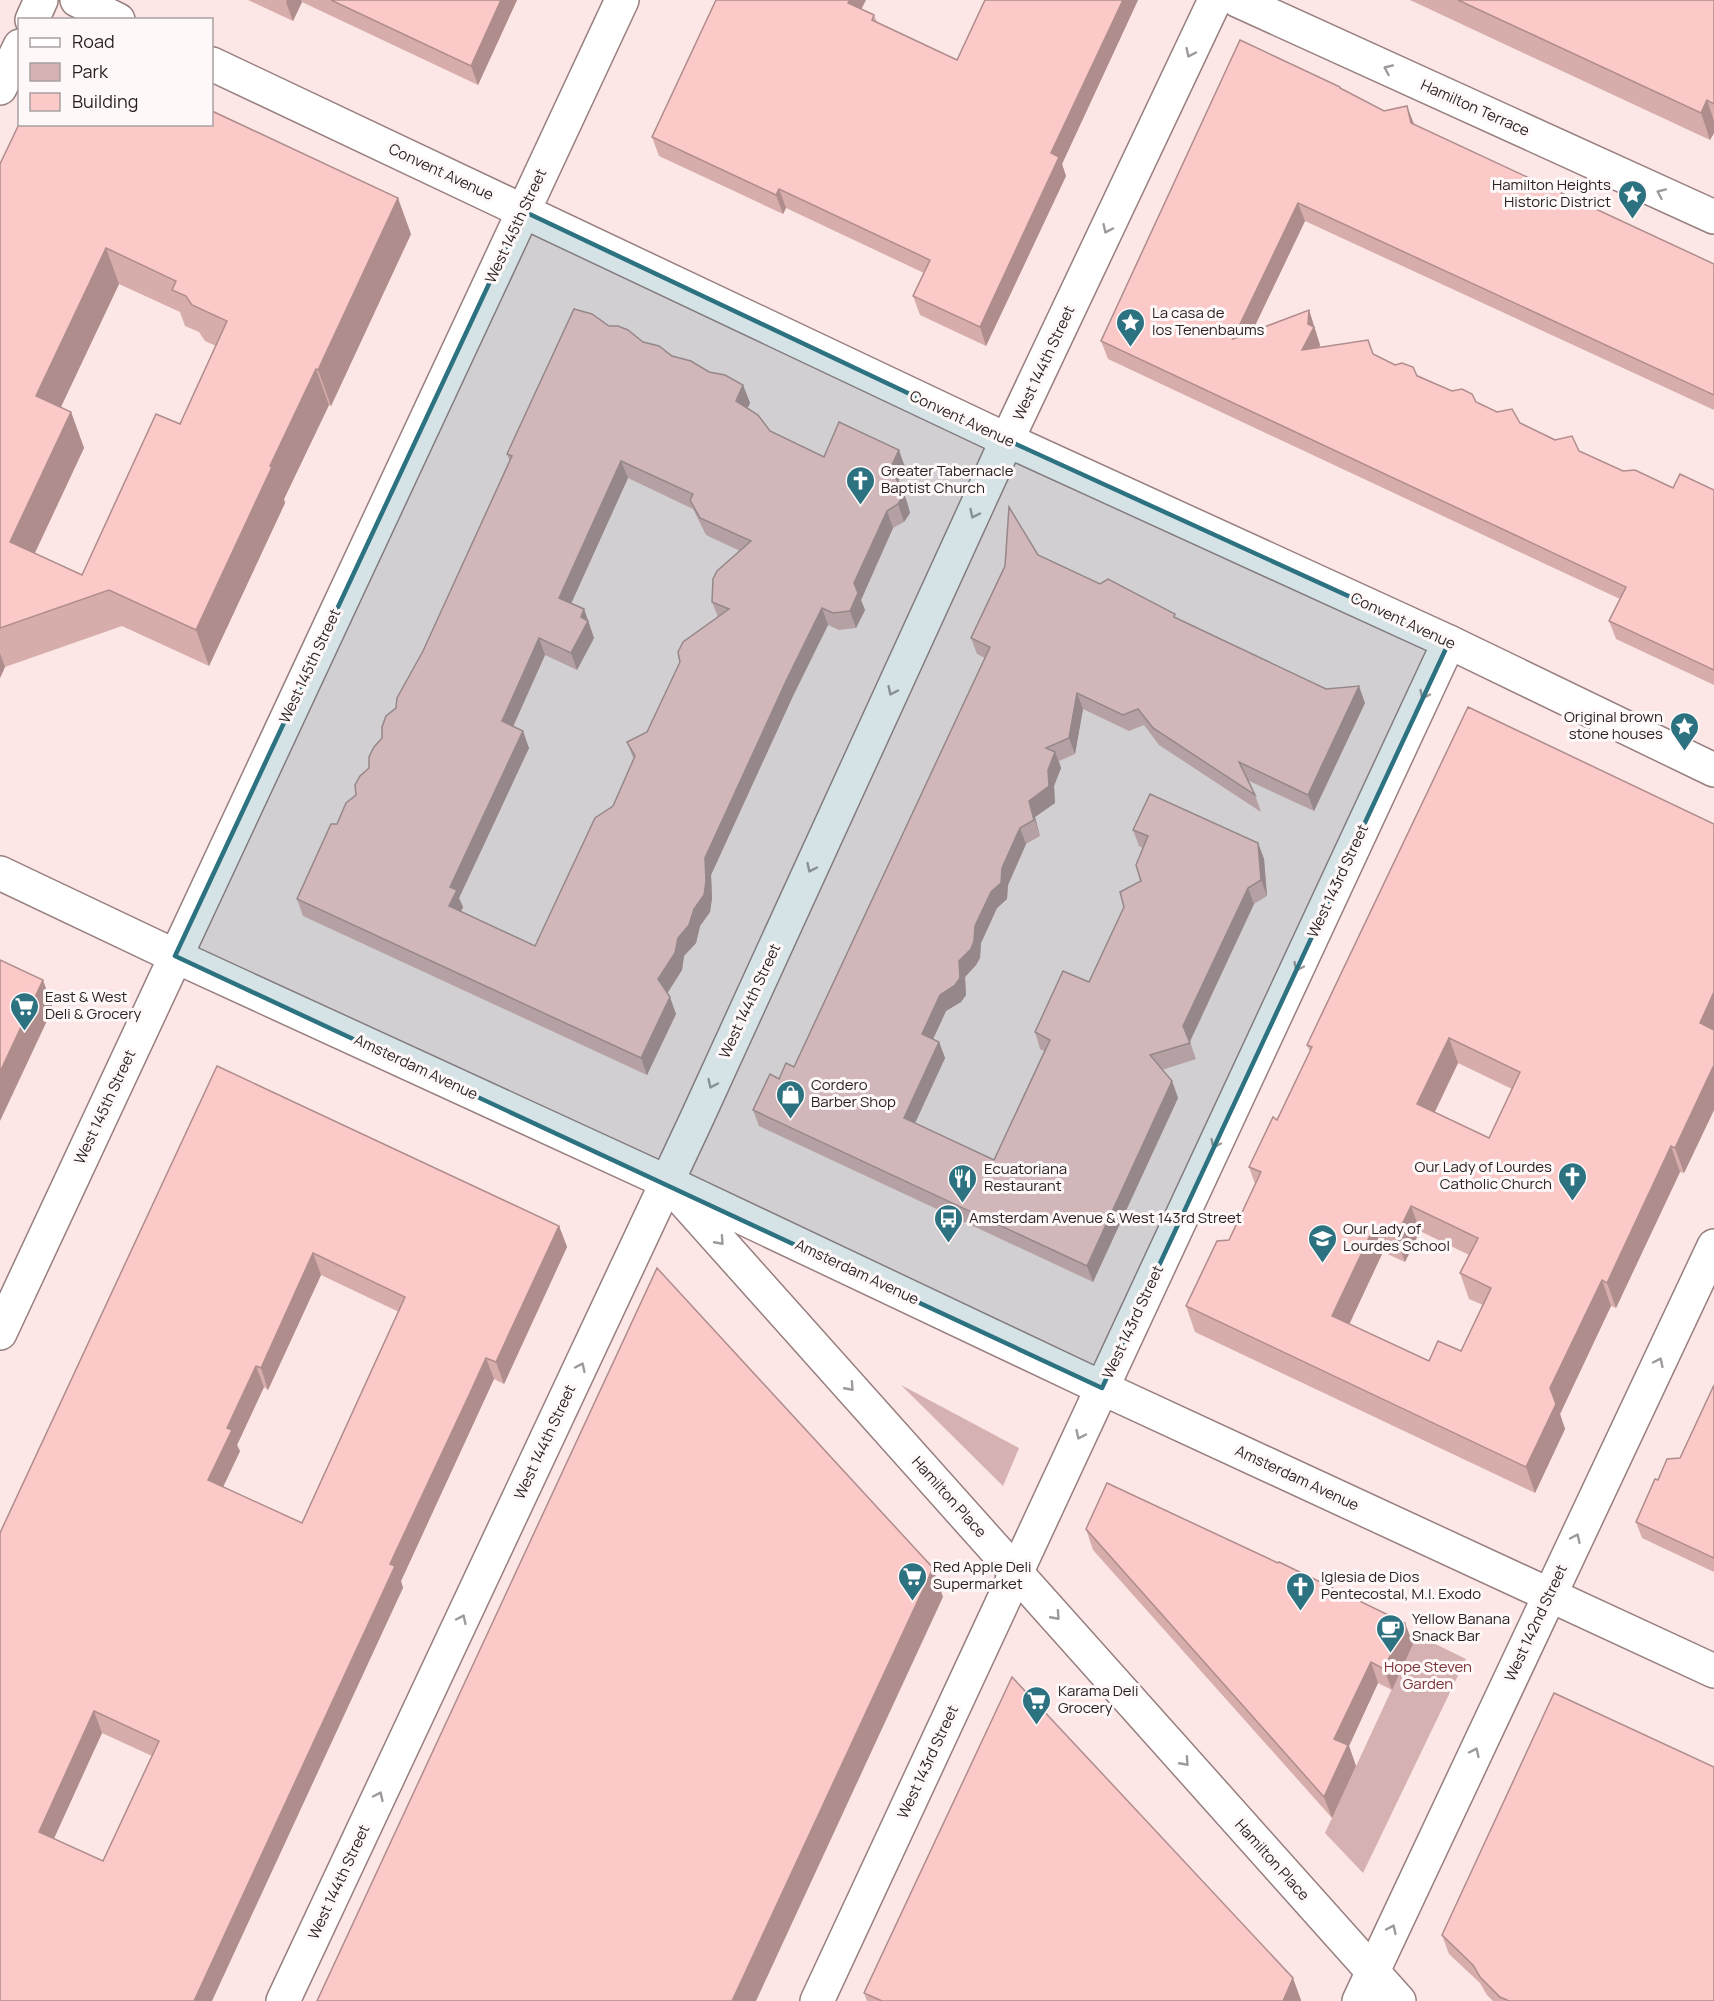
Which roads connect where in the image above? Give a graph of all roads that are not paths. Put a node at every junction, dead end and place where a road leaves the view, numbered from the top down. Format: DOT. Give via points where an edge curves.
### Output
graph roads {
  1 [pos="41,0"];
  2 [pos="77,0"];
  3 [pos="622,0"];
  4 [pos="1215,0"];
  5 [pos="1237,0"];
  6 [pos="33,18"];
  7 [pos="114,18"];
  8 [pos="18,50"];
  9 [pos="213,64"];
  10 [pos="0,88"];
  11 [pos="523,210"];
  12 [pos="1714,217"];
  13 [pos="1007,440"];
  14 [pos="1449,642"];
  15 [pos="1714,770"];
  16 [pos="0,873"];
  17 [pos="175,956"];
  18 [pos="667,1182"];
  19 [pos="1714,1246"];
  20 [pos="0,1333"];
  21 [pos="1102,1388"];
  22 [pos="1016,1573"];
  23 [pos="1549,1594"];
  24 [pos="1714,1671"];
  25 [pos="1365,1987"];
  26 [pos="283,2001"];
  27 [pos="817,2001"];
  28 [pos="1399,2001"];
  1 -- 6 [label="street"];
  2 -- 7 [label="street"];
  3 -- 11 [label="street, West 145th Street"];
  4 -- 13 [label="street, West 144th Street, one-way"];
  12 -- 5 [label="street, Hamilton Terrace, one-way"];
  8 -- 10 [label="street"];
  9 -- 11 [label="street, Convent Avenue"];
  11 -- 13 [label="street, Convent Avenue"];
  11 -- 17 [label="street, West 145th Street"];
  13 -- 14 [label="street, Convent Avenue"];
  13 -- 18 [label="street, West 144th Street, one-way"];
  14 -- 15 [label="street, Convent Avenue"];
  14 -- 21 [label="street, West 143rd Street, one-way"];
  16 -- 17 [label="street, Amsterdam Avenue"];
  17 -- 18 [label="street, Amsterdam Avenue"];
  17 -- 20 [label="street, West 145th Street"];
  18 -- 21 [label="street, Amsterdam Avenue"];
  18 -- 22 [label="street, Hamilton Place, one-way"];
  26 -- 18 [label="street, West 144th Street, one-way"];
  23 -- 19 [label="street, West 142nd Street, one-way"];
  21 -- 22 [label="street, West 143rd Street, one-way"];
  21 -- 23 [label="street, Amsterdam Avenue"];
  22 -- 25 [label="street, Hamilton Place, one-way"];
  22 -- 27 [label="street, West 143rd Street"];
  23 -- 24 [label="street, Amsterdam Avenue"];
  25 -- 23 [label="street, West 142nd Street, one-way"];
  25 -- 28 [label="street, Hamilton Place"];
}
